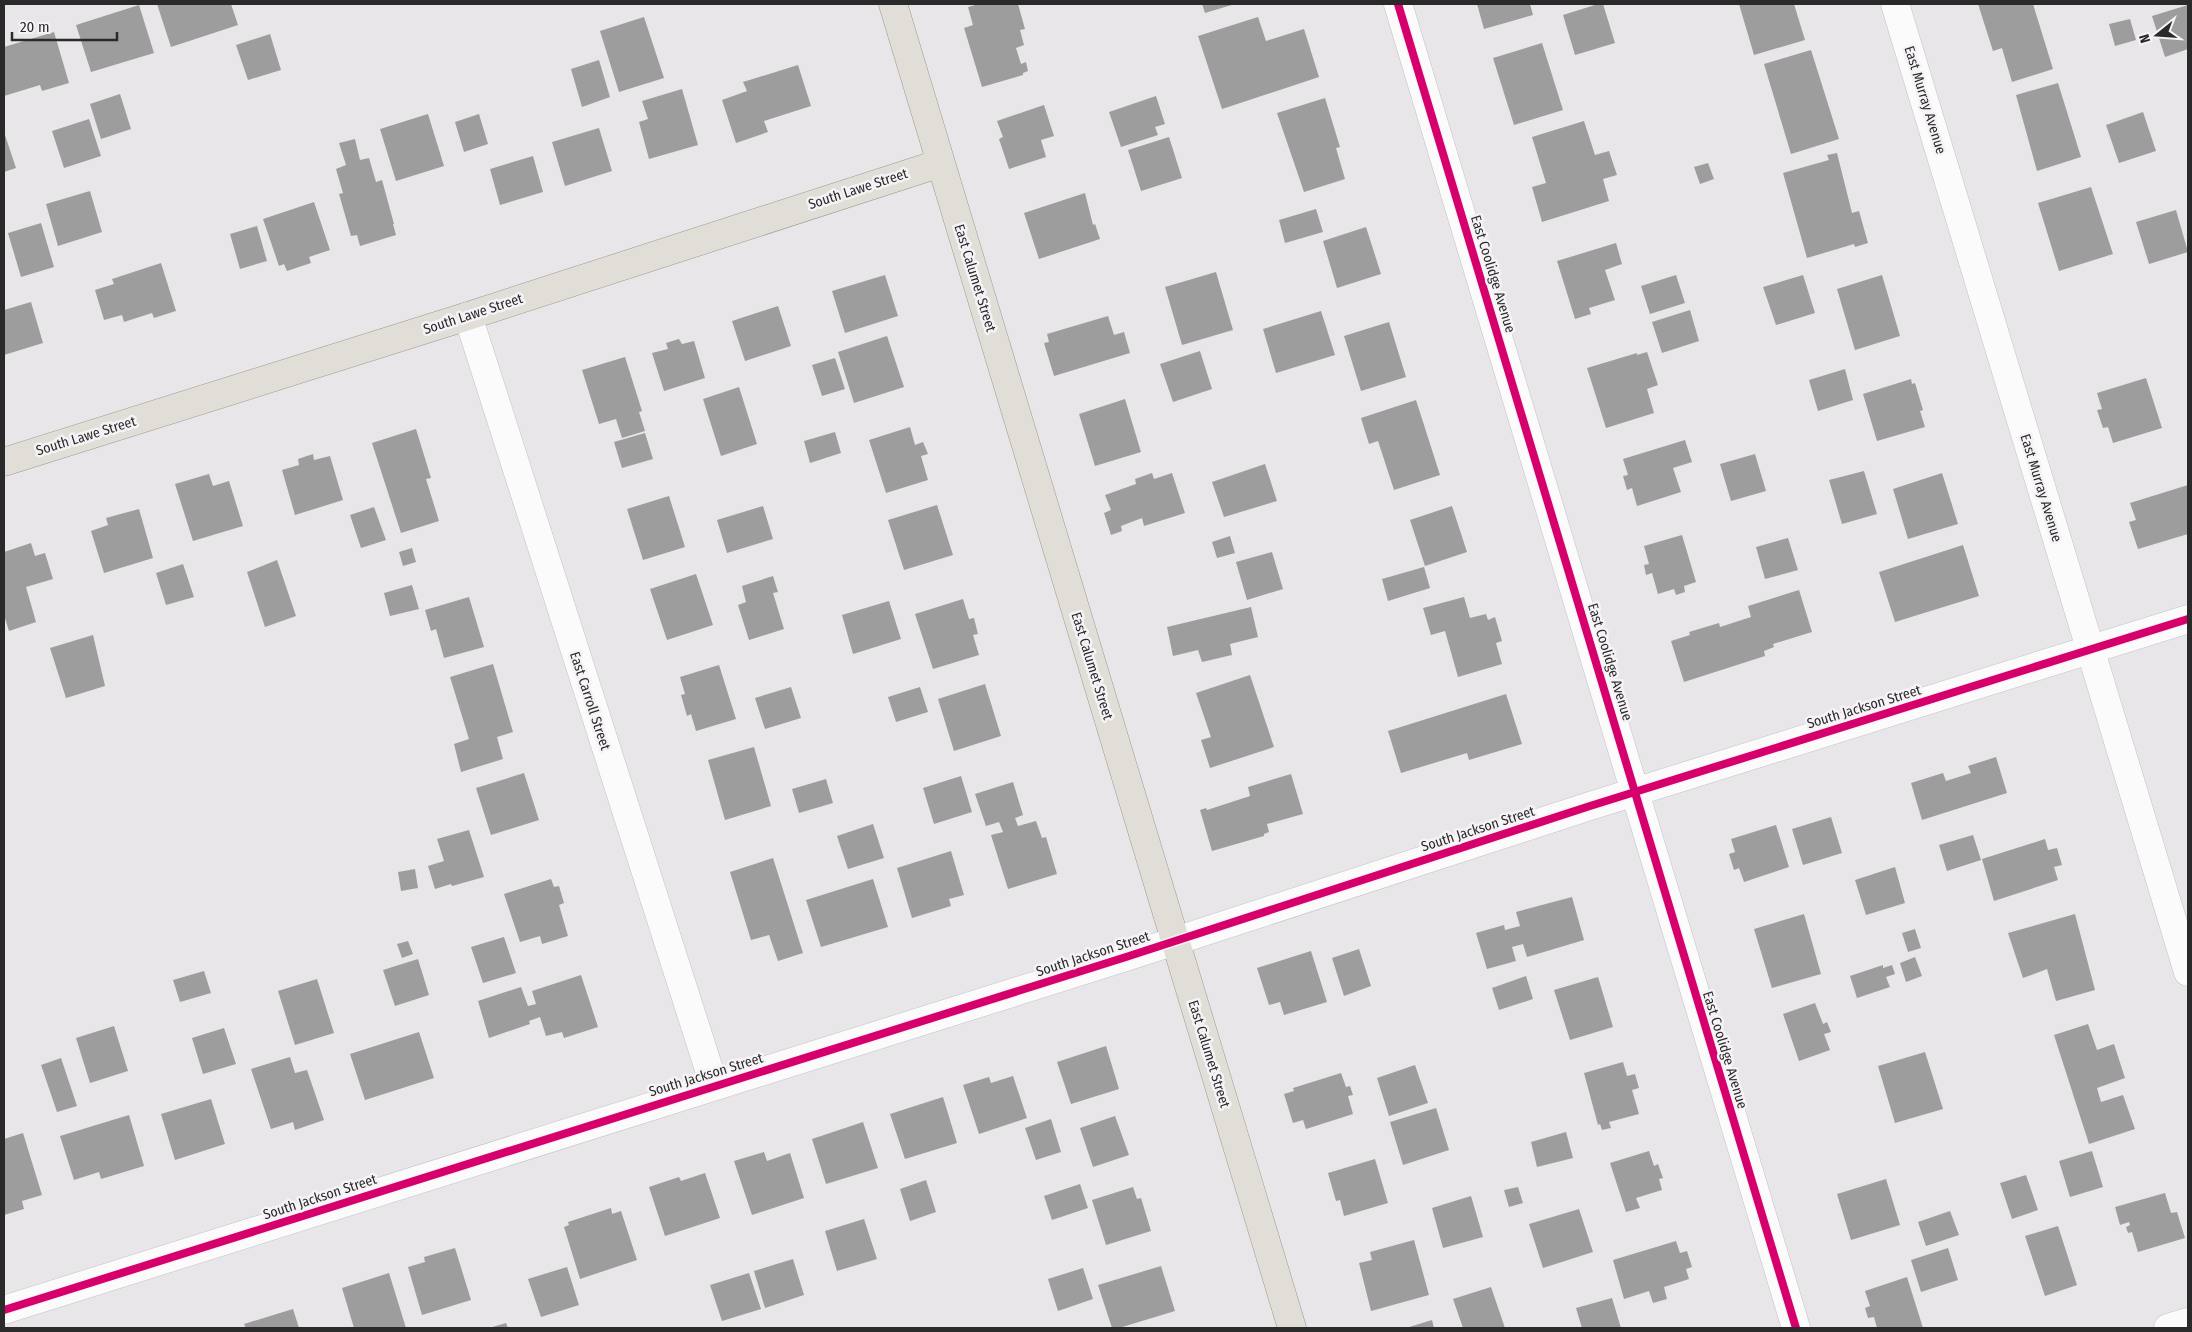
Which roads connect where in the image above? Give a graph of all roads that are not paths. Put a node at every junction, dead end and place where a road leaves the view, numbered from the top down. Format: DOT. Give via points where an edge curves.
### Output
graph roads {
  1 [pos="893,4"];
  2 [pos="1398,4"];
  3 [pos="1895,4"];
  4 [pos="940,163"];
  5 [pos="468,316"];
  6 [pos="4,462"];
  7 [pos="2188,619"];
  8 [pos="2090,650"];
  9 [pos="1636,793"];
  10 [pos="1175,941"];
  11 [pos="2188,972"];
  12 [pos="714,1085"];
  13 [pos="4,1310"];
  14 [pos="2188,1322"];
  15 [pos="1292,1328"];
  16 [pos="1796,1328"];
  17 [pos="2168,1328"];
  1 -- 4 [label="main road, East Calumet Street"];
  2 -- 9 [label="street, East Coolidge Avenue"];
  3 -- 8 [label="street, East Murray Avenue"];
  4 -- 5 [label="main road, South Lawe Street"];
  4 -- 10 [label="main road, East Calumet Street"];
  5 -- 6 [label="main road, South Lawe Street"];
  5 -- 12 [label="street, East Carroll Street"];
  7 -- 8 [label="street, South Jackson Street"];
  8 -- 9 [label="street, South Jackson Street"];
  8 -- 11 [label="street, East Murray Avenue"];
  9 -- 10 [label="street, South Jackson Street"];
  9 -- 16 [label="street, East Coolidge Avenue"];
  10 -- 12 [label="street, South Jackson Street"];
  10 -- 15 [label="main road, East Calumet Street"];
  12 -- 13 [label="street, South Jackson Street"];
  14 -- 17 [label="street"];
}
